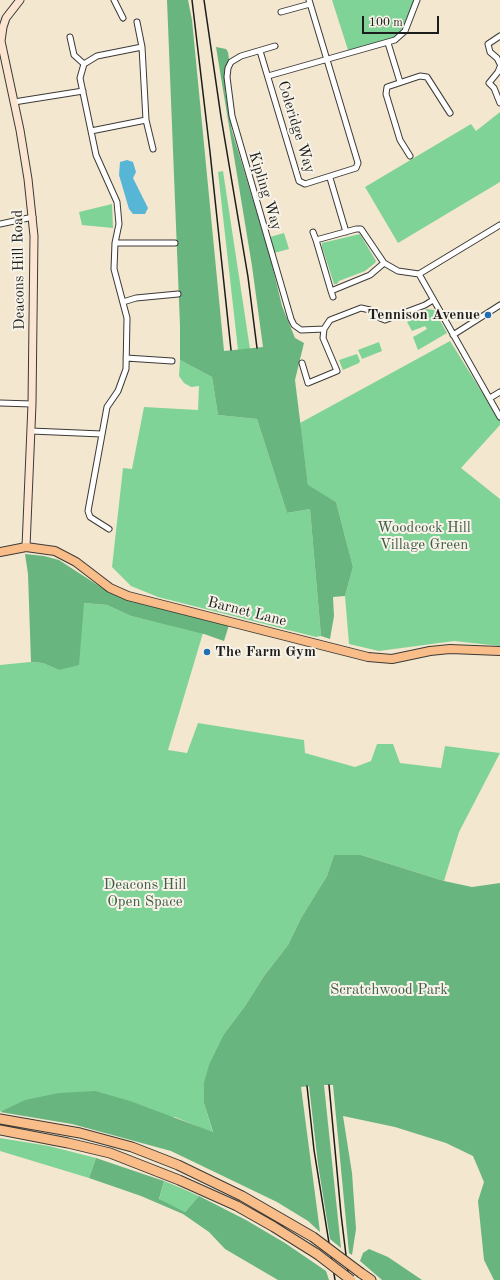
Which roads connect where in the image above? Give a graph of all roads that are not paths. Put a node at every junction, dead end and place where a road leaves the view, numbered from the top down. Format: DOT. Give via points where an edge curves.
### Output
graph roads {
  1 [pos="20,0"];
  2 [pos="114,0"];
  3 [pos="417,0"];
  4 [pos="309,2"];
  5 [pos="281,12"];
  6 [pos="123,18"];
  7 [pos="137,22"];
  8 [pos="500,36"];
  9 [pos="70,37"];
  10 [pos="388,43"];
  11 [pos="275,46"];
  12 [pos="142,47"];
  13 [pos="260,51"];
  14 [pos="327,58"];
  15 [pos="84,64"];
  16 [pos="500,66"];
  17 [pos="268,76"];
  18 [pos="400,82"];
  19 [pos="83,91"];
  20 [pos="14,102"];
  21 [pos="500,103"];
  22 [pos="450,113"];
  23 [pos="146,120"];
  24 [pos="91,131"];
  25 [pos="153,149"];
  26 [pos="410,156"];
  27 [pos="330,178"];
  28 [pos="33,217"];
  29 [pos="0,224"];
  30 [pos="500,225"];
  31 [pos="313,232"];
  32 [pos="346,232"];
  33 [pos="316,240"];
  34 [pos="115,243"];
  35 [pos="175,243"];
  36 [pos="384,263"];
  37 [pos="418,274"];
  38 [pos="331,291"];
  39 [pos="178,294"];
  40 [pos="333,297"];
  41 [pos="432,300"];
  42 [pos="123,302"];
  43 [pos="500,305"];
  44 [pos="324,329"];
  45 [pos="453,335"];
  46 [pos="126,358"];
  47 [pos="172,361"];
  48 [pos="302,363"];
  49 [pos="500,392"];
  50 [pos="490,398"];
  51 [pos="0,403"];
  52 [pos="32,404"];
  53 [pos="500,417"];
  54 [pos="31,431"];
  55 [pos="102,434"];
  56 [pos="110,529"];
  57 [pos="26,547"];
  58 [pos="0,552"];
  59 [pos="500,651"];
  60 [pos="0,1119"];
  61 [pos="0,1130"];
  62 [pos="351,1280"];
  63 [pos="370,1280"];
  1 -- 20 [label="street, Deacons Hill Road" via="6,18 2,35 3,53"];
  2 -- 6 [label="street"];
  3 -- 10 [label="street" via="405,31"];
  4 -- 5 [label="street"];
  4 -- 14 [label="street, Coleridge Way"];
  7 -- 12 [label="street"];
  8 -- 16 [label="street" via="488,44 490,52"];
  9 -- 15 [label="street" via="74,55"];
  10 -- 14 [label="street"];
  10 -- 18 [label="street"];
  11 -- 13 [label="street"];
  12 -- 15 [label="street" via="97,56"];
  12 -- 23 [label="street"];
  13 -- 17 [label="street, Coleridge Way"];
  13 -- 44 [label="street, Kipling Way" via="237,57 230,64 228,84 232,116 291,319 301,330"];
  14 -- 17 [label="street"];
  14 -- 27 [label="street, Coleridge Way" via="358,163 354,170"];
  15 -- 19 [label="street" via="80,78"];
  16 -- 21 [label="street" via="489,83"];
  17 -- 27 [label="street, Coleridge Way" via="299,181 305,184"];
  18 -- 22 [label="street" via="424,75"];
  18 -- 26 [label="street" via="387,87 386,91 400,126 400,140"];
  19 -- 20 [label="street"];
  19 -- 24 [label="street"];
  20 -- 28 [label="street, Deacons Hill Road"];
  23 -- 24 [label="street"];
  23 -- 25 [label="street"];
  24 -- 34 [label="street" via="96,155 117,202 119,224"];
  27 -- 32 [label="street"];
  28 -- 29 [label="street"];
  28 -- 52 [label="street, Deacons Hill Road" via="35,252"];
  30 -- 37 [label="street"];
  31 -- 33 [label="street"];
  32 -- 33 [label="street"];
  32 -- 36 [label="street" via="361,229"];
  33 -- 38 [label="street"];
  34 -- 35 [label="street"];
  34 -- 42 [label="street" via="114,269"];
  36 -- 37 [label="street" via="398,271"];
  36 -- 38 [label="street" via="370,275"];
  37 -- 41 [label="street"];
  38 -- 40 [label="street"];
  39 -- 42 [label="street" via="136,298"];
  41 -- 44 [label="street" via="385,320 370,310 361,308 330,320"];
  41 -- 45 [label="street"];
  42 -- 46 [label="street" via="127,318"];
  43 -- 45 [label="street"];
  44 -- 48 [label="street" via="323,338 337,371 308,383"];
  45 -- 50 [label="street"];
  46 -- 47 [label="street"];
  46 -- 55 [label="street" via="124,378 107,408"];
  49 -- 50 [label="street"];
  50 -- 53 [label="street"];
  51 -- 52 [label="street"];
  52 -- 54 [label="street, Deacons Hill Road"];
  54 -- 55 [label="street"];
  54 -- 57 [label="street, Deacons Hill Road"];
  55 -- 56 [label="street" via="88,511 90,517"];
  57 -- 58 [label="main road, Barnet Lane"];
  57 -- 59 [label="main road, Barnet Lane" via="44,548 66,555 110,588 128,596 368,657 392,659 450,649"];
  60 -- 63 [label="highway, bridge" via="67,1130 132,1147 178,1165 280,1216 313,1237"];
  61 -- 62 [label="highway, bridge" via="110,1153 179,1180 237,1206 274,1227"];
}
